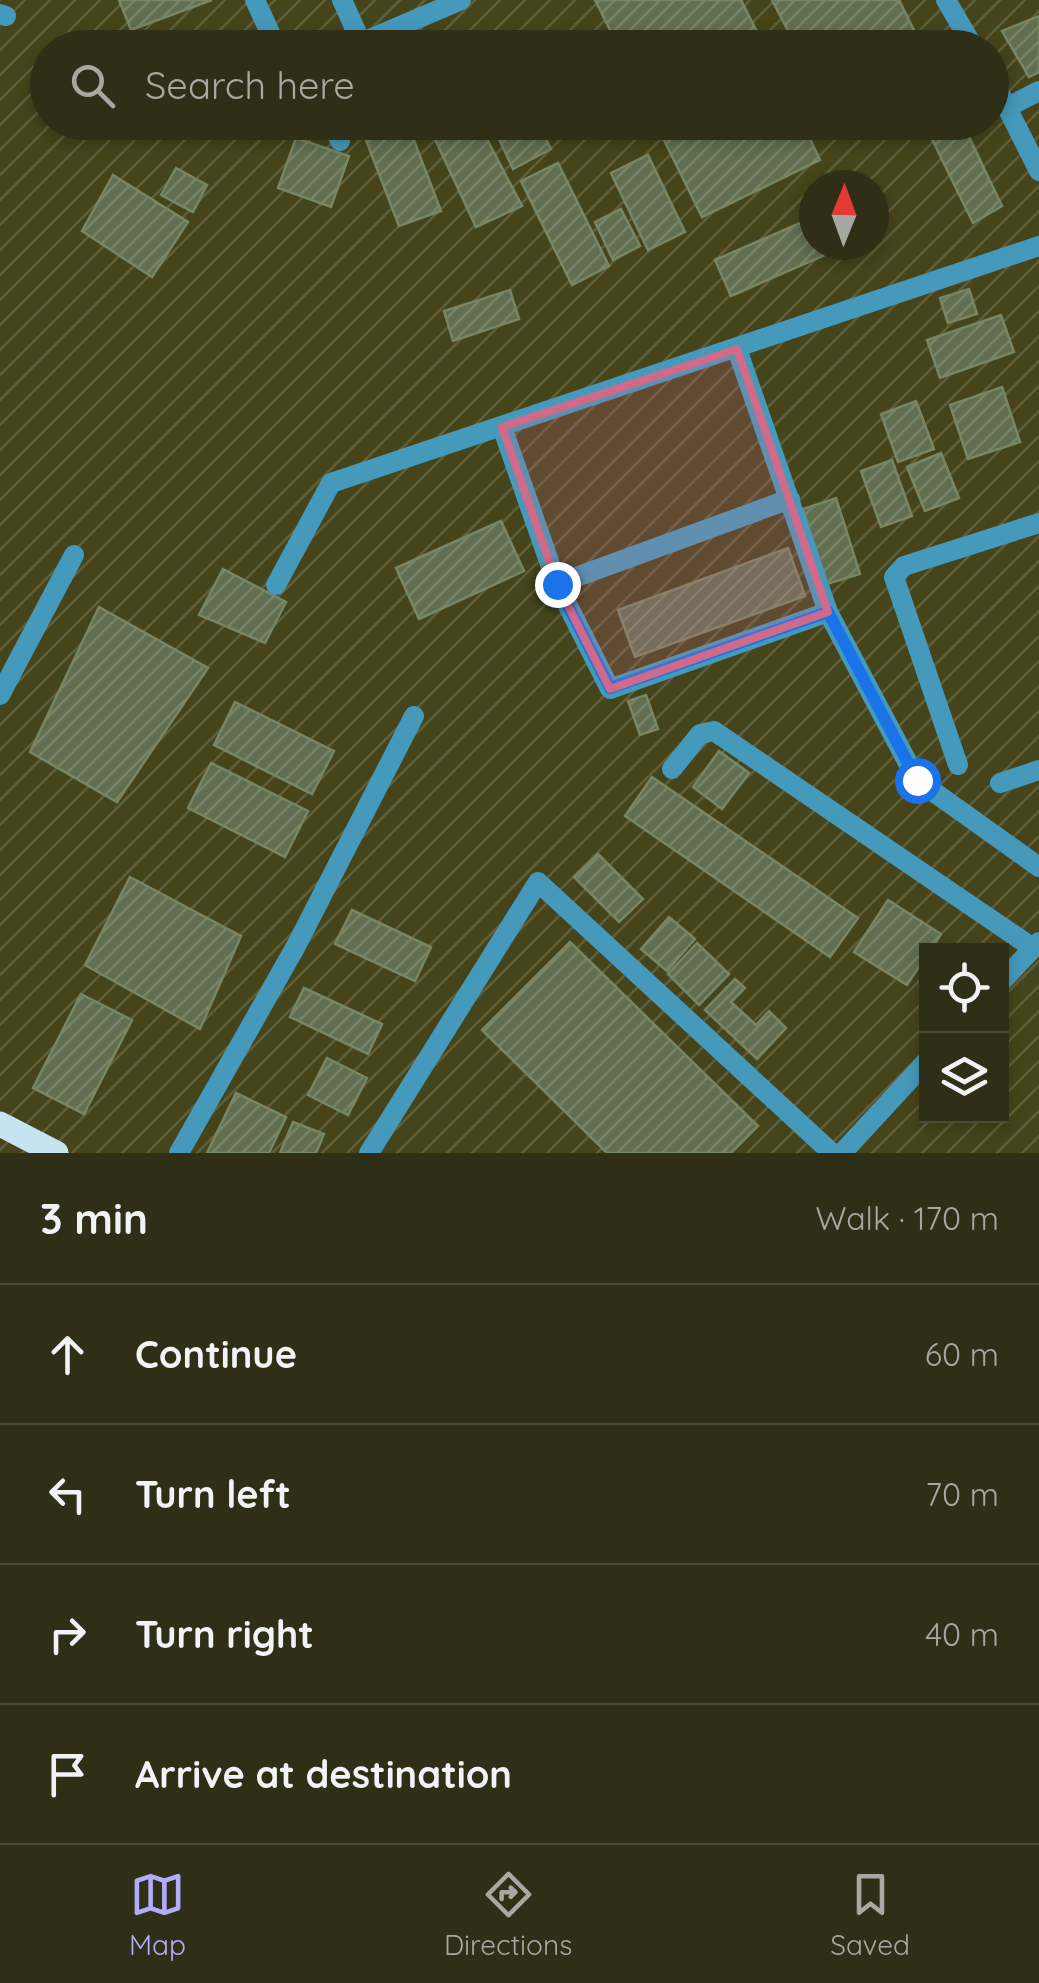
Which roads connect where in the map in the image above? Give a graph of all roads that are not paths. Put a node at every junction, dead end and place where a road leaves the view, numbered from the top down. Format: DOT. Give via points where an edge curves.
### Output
graph roads {
  1 [pos="254,0"];
  2 [pos="342,0"];
  3 [pos="946,0"];
  4 [pos="450,2"];
  5 [pos="269,30"];
  6 [pos="351,30"];
  7 [pos="388,30"];
  8 [pos="964,30"];
  9 [pos="1039,91"];
  10 [pos="1009,106"];
  11 [pos="1009,109"];
  12 [pos="1039,172"];
  13 [pos="1039,246"];
  14 [pos="737,348"];
  15 [pos="502,426"];
  16 [pos="790,499"];
  17 [pos="1039,523"];
  18 [pos="74,555"];
  19 [pos="557,584"];
  20 [pos="276,585"];
  21 [pos="828,612"];
  22 [pos="0,695"];
  23 [pos="414,716"];
  24 [pos="958,766"];
  25 [pos="672,768"];
  26 [pos="1039,770"];
  27 [pos="1000,783"];
  28 [pos="1039,867"];
  29 [pos="1036,945"];
  30 [pos="1009,974"];
  31 [pos="919,1070"];
  32 [pos="0,1124"];
  33 [pos="55,1153"];
  34 [pos="179,1153"];
  35 [pos="369,1153"];
  36 [pos="832,1153"];
  37 [pos="842,1153"];
  1 -- 5 [label="street"];
  2 -- 6 [label="street"];
  3 -- 8 [label="street"];
  4 -- 7 [label="street"];
  9 -- 10 [label="street"];
  11 -- 12 [label="street"];
  13 -- 14 [label="street"];
  14 -- 15 [label="street"];
  14 -- 16 [label="street"];
  15 -- 19 [label="street"];
  15 -- 20 [label="street" via="331,483"];
  16 -- 19 [label="street"];
  16 -- 21 [label="street"];
  17 -- 24 [label="street" via="904,566 894,577"];
  18 -- 22 [label="street"];
  19 -- 21 [label="street" via="610,688"];
  21 -- 28 [label="street" via="917,780"];
  23 -- 34 [label="street" via="296,946"];
  25 -- 29 [label="street" via="700,734 714,731"];
  26 -- 27 [label="street"];
  29 -- 30 [label="street"];
  31 -- 37 [label="street"];
  32 -- 33 [label="main road"];
  35 -- 36 [label="street" via="538,882"];
}
